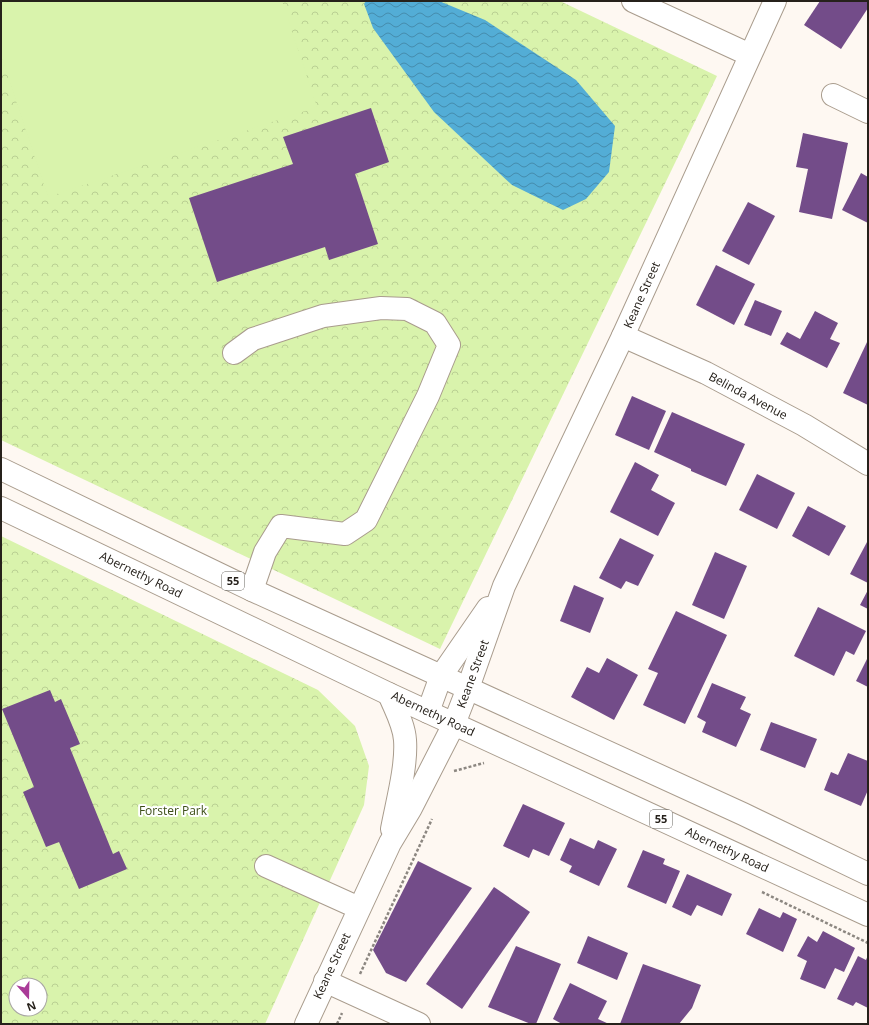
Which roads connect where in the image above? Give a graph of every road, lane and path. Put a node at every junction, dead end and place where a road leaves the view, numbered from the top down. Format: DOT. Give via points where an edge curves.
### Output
graph roads {
  1 [pos="633,1"];
  2 [pos="775,1"];
  3 [pos="750,55"];
  4 [pos="833,95"];
  5 [pos="868,112"];
  6 [pos="623,336"];
  7 [pos="234,353"];
  8 [pos="868,464"];
  9 [pos="1,469"];
  10 [pos="1,508"];
  11 [pos="504,586"];
  12 [pos="252,590"];
  13 [pos="441,676"];
  14 [pos="468,688"];
  15 [pos="389,694"];
  16 [pos="428,712"];
  17 [pos="454,724"];
  18 [pos="488,762"];
  19 [pos="454,771"];
  20 [pos="434,814"];
  21 [pos="390,844"];
  22 [pos="266,866"];
  23 [pos="868,874"];
  24 [pos="760,891"];
  25 [pos="359,908"];
  26 [pos="868,915"];
  27 [pos="868,942"];
  28 [pos="326,981"];
  29 [pos="351,993"];
  30 [pos="306,1024"];
  31 [pos="337,1024"];
  32 [pos="419,1024"];
  1 -- 3 [label="street"];
  2 -- 3 [label="street, Keane Street"];
  3 -- 6 [label="street, Keane Street"];
  4 -- 5 [label="street"];
  6 -- 8 [label="street, Belinda Avenue" via="706,373 804,425"];
  6 -- 11 [label="street, Keane Street"];
  7 -- 12 [label="street" via="253,339 323,316 381,308 407,309 435,323 449,345 428,396 366,520 345,534 281,526 265,552"];
  9 -- 12 [label="street, 55"];
  10 -- 15 [label="street, Abernethy Road / 55"];
  11 -- 13 [label="street, Keane Street"];
  11 -- 14 [label="street, Keane Street"];
  12 -- 13 [label="street, 55"];
  13 -- 14 [label="street, 55"];
  13 -- 16 [label="street, Keane Street"];
  14 -- 17 [label="street, Keane Street"];
  14 -- 23 [label="street, 55"];
  15 -- 16 [label="street, Abernethy Road / 55"];
  15 -- 21 [label="street, Keane Street" via="400,718 405,741"];
  16 -- 17 [label="street, Abernethy Road / 55"];
  17 -- 21 [label="street, Keane Street"];
  17 -- 26 [label="street, Abernethy Road / 55"];
  18 -- 19 [label="path"];
  20 -- 29 [label="path"];
  21 -- 25 [label="street, Keane Street"];
  22 -- 25 [label="street"];
  24 -- 27 [label="path"];
  25 -- 28 [label="street, Keane Street"];
  28 -- 29 [label="street"];
  28 -- 30 [label="street, Keane Street"];
  29 -- 31 [label="path"];
  29 -- 32 [label="street"];
}
